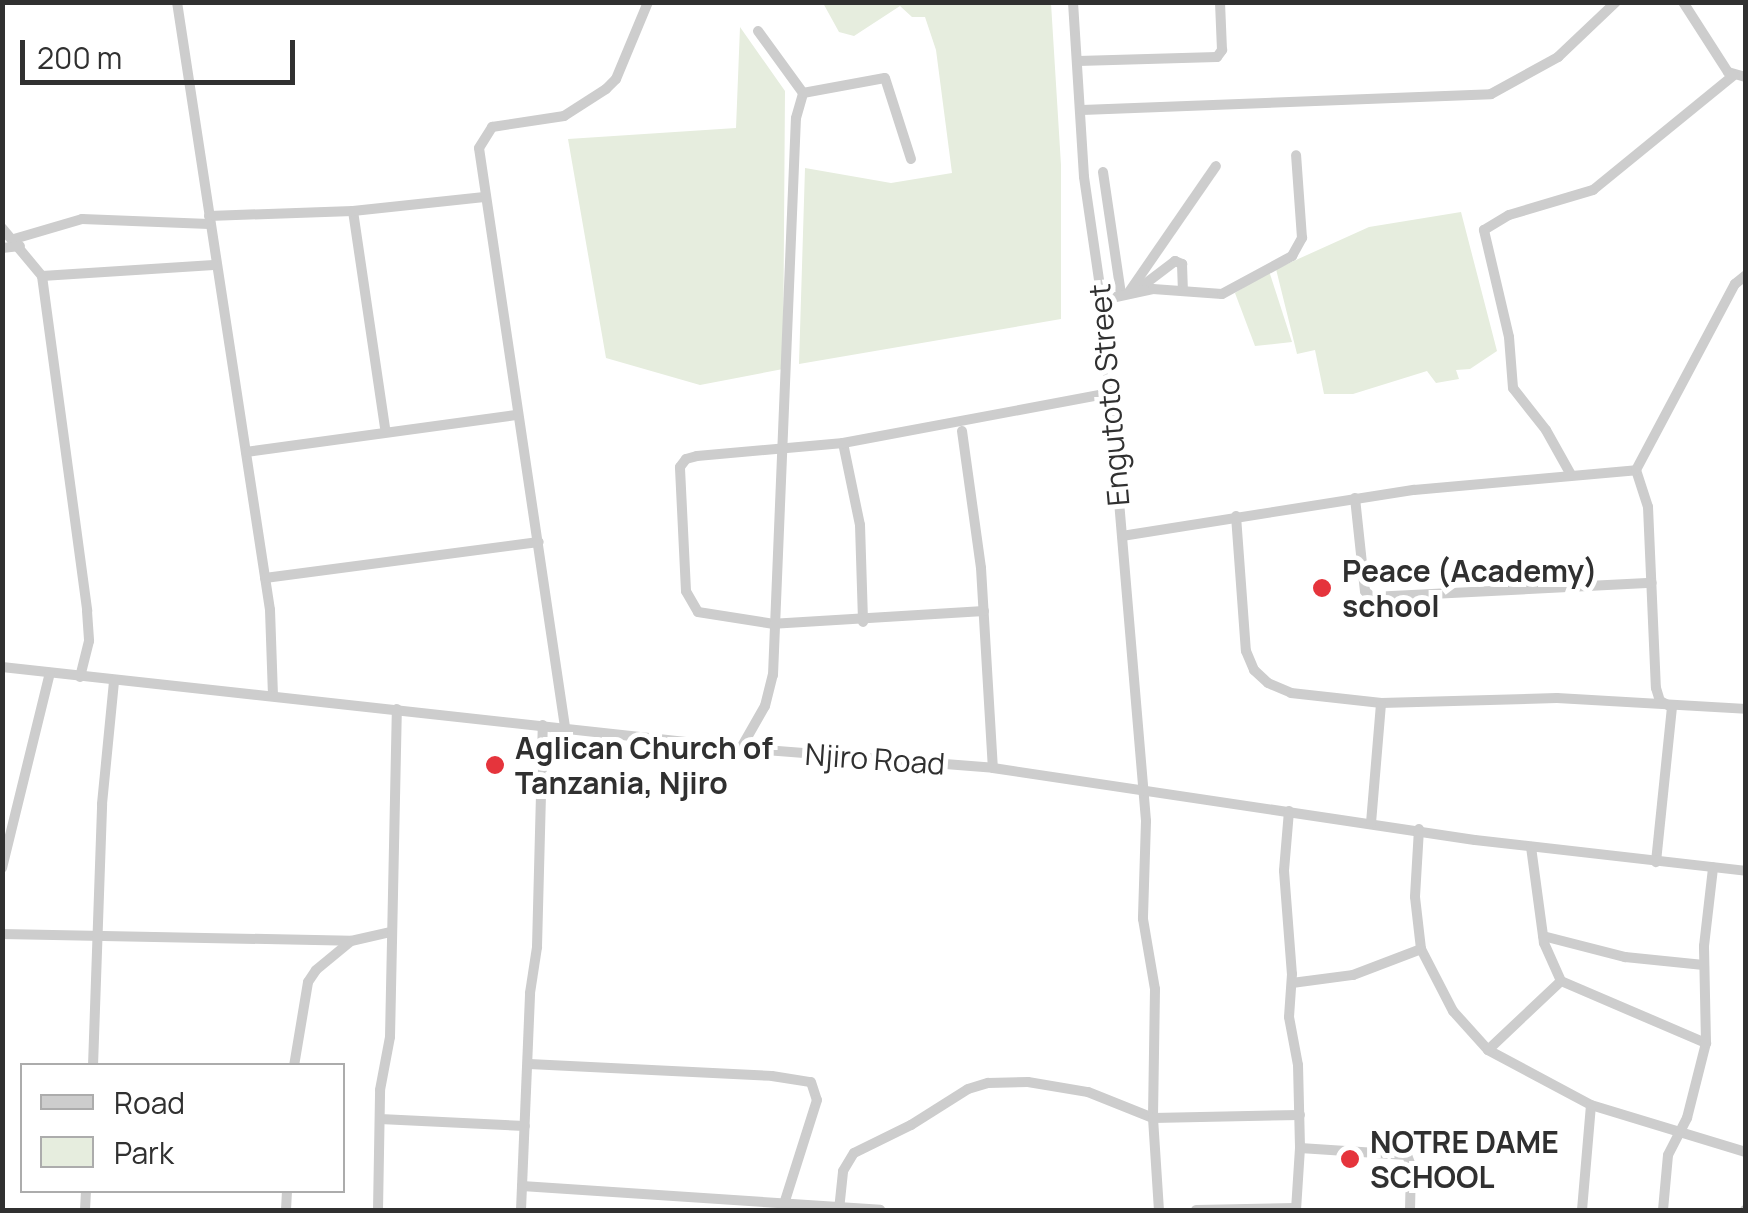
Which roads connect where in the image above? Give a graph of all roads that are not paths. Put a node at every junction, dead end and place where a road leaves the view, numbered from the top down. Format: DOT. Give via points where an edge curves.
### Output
graph roads {
  1 [pos="177,2"];
  2 [pos="648,2"];
  3 [pos="1074,2"];
  4 [pos="1220,2"];
  5 [pos="1616,2"];
  6 [pos="1683,2"];
  7 [pos="758,31"];
  8 [pos="1078,61"];
  9 [pos="1733,76"];
  10 [pos="1746,76"];
  11 [pos="803,93"];
  12 [pos="1082,110"];
  13 [pos="1296,154"];
  14 [pos="910,158"];
  15 [pos="1216,166"];
  16 [pos="1103,172"];
  17 [pos="484,196"];
  18 [pos="353,211"];
  19 [pos="209,220"];
  20 [pos="2,228"];
  21 [pos="17,243"];
  22 [pos="2,248"];
  23 [pos="214,265"];
  24 [pos="1746,275"];
  25 [pos="42,276"];
  26 [pos="1183,289"];
  27 [pos="1129,292"];
  28 [pos="1102,300"];
  29 [pos="1111,394"];
  30 [pos="517,415"];
  31 [pos="385,429"];
  32 [pos="962,430"];
  33 [pos="843,443"];
  34 [pos="782,447"];
  35 [pos="246,452"];
  36 [pos="1636,470"];
  37 [pos="1570,474"];
  38 [pos="1354,498"];
  39 [pos="1236,516"];
  40 [pos="1122,536"];
  41 [pos="539,542"];
  42 [pos="264,578"];
  43 [pos="1652,583"];
  44 [pos="984,612"];
  45 [pos="864,622"];
  46 [pos="774,624"];
  47 [pos="2,667"];
  48 [pos="50,673"];
  49 [pos="80,677"];
  50 [pos="114,681"];
  51 [pos="273,696"];
  52 [pos="1381,703"];
  53 [pos="1672,707"];
  54 [pos="397,709"];
  55 [pos="1746,709"];
  56 [pos="543,724"];
  57 [pos="565,727"];
  58 [pos="740,748"];
  59 [pos="993,768"];
  60 [pos="1144,787"];
  61 [pos="1289,811"];
  62 [pos="1371,823"];
  63 [pos="1419,829"];
  64 [pos="1531,846"];
  65 [pos="1656,862"];
  66 [pos="2,868"];
  67 [pos="1713,868"];
  68 [pos="1746,871"];
  69 [pos="390,932"];
  70 [pos="96,933"];
  71 [pos="2,934"];
  72 [pos="1542,936"];
  73 [pos="351,941"];
  74 [pos="1421,948"];
  75 [pos="1704,965"];
  76 [pos="1561,981"];
  77 [pos="1292,984"];
  78 [pos="1706,1043"];
  79 [pos="1488,1050"];
  80 [pos="92,1063"];
  81 [pos="294,1063"];
  82 [pos="528,1064"];
  83 [pos="1590,1105"];
  84 [pos="1300,1115"];
  85 [pos="1153,1118"];
  86 [pos="380,1119"];
  87 [pos="525,1126"];
  88 [pos="1677,1132"];
  89 [pos="1300,1148"];
  90 [pos="1746,1152"];
  91 [pos="522,1186"];
  92 [pos="785,1201"];
  93 [pos="839,1208"];
  94 [pos="1296,1209"];
  95 [pos="378,1210"];
  96 [pos="521,1210"];
  97 [pos="880,1210"];
  98 [pos="1159,1210"];
  99 [pos="1196,1210"];
  100 [pos="1410,1210"];
  101 [pos="1582,1210"];
  102 [pos="1663,1210"];
  1 -- 19 [label="street"];
  2 -- 17 [label="street" via="606,89 564,116 500,124 484,134 478,162"];
  3 -- 8 [label="street, Engutoto Street"];
  4 -- 8 [label="street" via="1217,57"];
  5 -- 12 [label="street" via="1558,57 1491,94"];
  6 -- 9 [label="street"];
  7 -- 11 [label="street"];
  8 -- 12 [label="street, Engutoto Street"];
  9 -- 10 [label="street"];
  9 -- 37 [label="street" via="1593,190 1509,215 1484,230 1509,337 1513,388"];
  11 -- 14 [label="street" via="882,76"];
  11 -- 34 [label="street"];
  12 -- 28 [label="street, Engutoto Street" via="1084,177"];
  13 -- 26 [label="street" via="1299,250 1234,290"];
  15 -- 27 [label="street"];
  16 -- 27 [label="street"];
  17 -- 18 [label="street"];
  17 -- 30 [label="street"];
  18 -- 19 [label="street"];
  18 -- 31 [label="street"];
  19 -- 21 [label="street" via="82,219"];
  19 -- 23 [label="street"];
  20 -- 21 [label="street"];
  21 -- 22 [label="street"];
  21 -- 25 [label="street"];
  23 -- 25 [label="street"];
  23 -- 35 [label="street"];
  24 -- 36 [label="street" via="1735,284"];
  25 -- 49 [label="street" via="87,611 89,641"];
  26 -- 27 [label="street"];
  26 -- 27 [label="street" via="1182,264 1175,261"];
  27 -- 28 [label="street"];
  28 -- 29 [label="street, Engutoto Street"];
  29 -- 33 [label="street"];
  29 -- 40 [label="street, Engutoto Street"];
  30 -- 31 [label="street"];
  30 -- 41 [label="street"];
  31 -- 35 [label="street"];
  32 -- 44 [label="street"];
  33 -- 34 [label="street"];
  33 -- 45 [label="street" via="860,524"];
  34 -- 46 [label="street"];
  34 -- 46 [label="street" via="686,459 678,478 692,608"];
  35 -- 42 [label="street"];
  36 -- 37 [label="street"];
  36 -- 43 [label="street" via="1648,507"];
  37 -- 38 [label="street"];
  38 -- 39 [label="street"];
  38 -- 43 [label="street" via="1372,597"];
  39 -- 40 [label="street"];
  39 -- 52 [label="street" via="1246,651 1254,670 1291,693"];
  40 -- 60 [label="street, Engutoto Street"];
  41 -- 42 [label="street"];
  41 -- 57 [label="street"];
  42 -- 51 [label="street"];
  43 -- 53 [label="street" via="1656,688 1660,701"];
  44 -- 45 [label="street"];
  44 -- 59 [label="street"];
  45 -- 46 [label="street"];
  46 -- 58 [label="street" via="770,694"];
  47 -- 48 [label="street, Njiro Road"];
  48 -- 49 [label="street, Njiro Road"];
  48 -- 66 [label="street"];
  49 -- 50 [label="street, Njiro Road"];
  50 -- 51 [label="street, Njiro Road"];
  50 -- 70 [label="street"];
  51 -- 54 [label="street, Njiro Road"];
  52 -- 53 [label="street" via="1558,698"];
  52 -- 62 [label="street"];
  53 -- 55 [label="street"];
  53 -- 65 [label="street"];
  54 -- 56 [label="street, Njiro Road"];
  54 -- 69 [label="street"];
  56 -- 57 [label="street, Njiro Road"];
  56 -- 82 [label="street"];
  57 -- 58 [label="street, Njiro Road"];
  58 -- 59 [label="street, Njiro Road"];
  59 -- 60 [label="street, Njiro Road"];
  60 -- 61 [label="street, Njiro Road"];
  60 -- 85 [label="street, Engutoto Street" via="1144,924 1155,989"];
  61 -- 62 [label="street, Njiro Road"];
  61 -- 77 [label="street" via="1284,871"];
  62 -- 63 [label="street, Njiro Road"];
  63 -- 64 [label="street, Njiro Road"];
  63 -- 74 [label="street" via="1415,898"];
  64 -- 65 [label="street, Njiro Road"];
  64 -- 72 [label="street"];
  65 -- 67 [label="street, Njiro Road"];
  67 -- 68 [label="street, Njiro Road"];
  67 -- 75 [label="street"];
  69 -- 73 [label="street"];
  69 -- 86 [label="street" via="390,1037"];
  70 -- 71 [label="street"];
  70 -- 73 [label="street"];
  70 -- 80 [label="street"];
  72 -- 75 [label="street" via="1625,957"];
  72 -- 76 [label="street"];
  73 -- 81 [label="street" via="308,982"];
  74 -- 77 [label="street" via="1353,975"];
  74 -- 79 [label="street" via="1453,1011"];
  75 -- 78 [label="street"];
  76 -- 78 [label="street"];
  76 -- 79 [label="street"];
  77 -- 84 [label="street" via="1289,1017"];
  78 -- 88 [label="street" via="1688,1118"];
  79 -- 83 [label="street"];
  82 -- 87 [label="street"];
  82 -- 92 [label="street" via="810,1082 817,1100"];
  83 -- 88 [label="street"];
  83 -- 101 [label="street"];
  84 -- 85 [label="street"];
  84 -- 89 [label="street"];
  85 -- 93 [label="street" via="1088,1092 1028,1082 979,1085 854,1153 843,1171"];
  85 -- 98 [label="street, Engutoto Street"];
  86 -- 87 [label="street"];
  86 -- 95 [label="street"];
  87 -- 91 [label="street"];
  88 -- 90 [label="street"];
  88 -- 102 [label="street"];
  89 -- 94 [label="street"];
  89 -- 100 [label="street" via="1406,1156"];
  91 -- 92 [label="street"];
  91 -- 96 [label="street"];
  92 -- 93 [label="street"];
  93 -- 97 [label="street"];
  94 -- 99 [label="street"];
}
